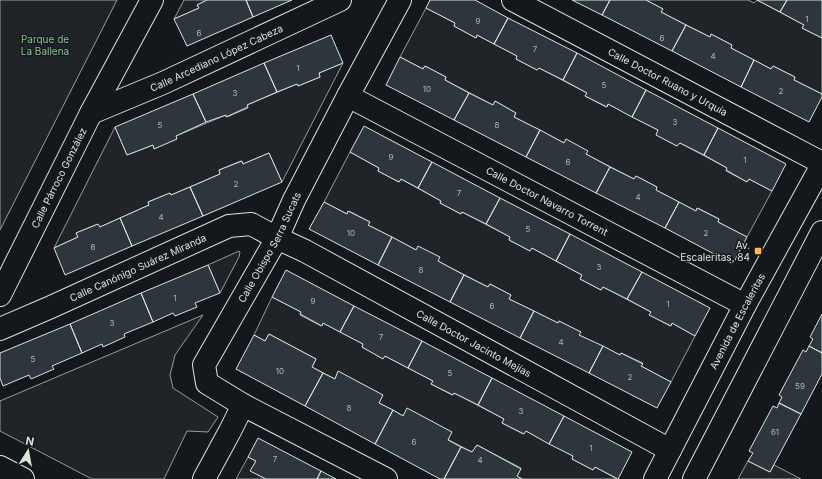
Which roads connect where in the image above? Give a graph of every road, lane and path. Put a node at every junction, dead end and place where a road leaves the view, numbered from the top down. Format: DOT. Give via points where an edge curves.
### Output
graph roads {
  1 [pos="152,0"];
  2 [pos="340,0"];
  3 [pos="400,0"];
  4 [pos="513,0"];
  5 [pos="118,62"];
  6 [pos="132,96"];
  7 [pos="348,96"];
  8 [pos="91,113"];
  9 [pos="822,164"];
  10 [pos="822,232"];
  11 [pos="277,238"];
  12 [pos="0,295"];
  13 [pos="746,305"];
  14 [pos="0,329"];
  15 [pos="243,405"];
  16 [pos="670,450"];
  17 [pos="0,467"];
  18 [pos="23,479"];
  19 [pos="204,479"];
  20 [pos="386,479"];
  21 [pos="655,479"];
  22 [pos="694,479"];
  1 -- 5 [label="street, Calle Párroco González"];
  2 -- 6 [label="street, Calle Arcediano López Cabeza"];
  3 -- 7 [label="street, Calle Obispo Serra Sucats"];
  4 -- 9 [label="street, Calle Doctor Ruano y Urquía"];
  5 -- 6 [label="street"];
  5 -- 8 [label="street, Calle Párroco González"];
  6 -- 8 [label="street, Calle Arcediano López Cabeza"];
  7 -- 11 [label="street, Calle Obispo Serra Sucats"];
  7 -- 13 [label="street, Calle Doctor Navarro Torrent"];
  8 -- 12 [label="street, Calle Párroco González"];
  9 -- 13 [label="street, Avenida de Escaleritas"];
  10 -- 22 [label="street"];
  11 -- 14 [label="street, Calle Canónigo Suárez Miranda" via="251,224 229,226"];
  11 -- 15 [label="street, Calle Obispo Serra Sucats" via="204,365 207,383"];
  11 -- 16 [label="street, Calle Doctor Jacinto Mejías"];
  13 -- 16 [label="street, Avenida de Escaleritas"];
  15 -- 19 [label="street"];
  15 -- 20 [label="street, Calle Obispo Serra Sucats"];
  16 -- 21 [label="street, Avenida de Escaleritas"];
  17 -- 18 [label="street"];
}
